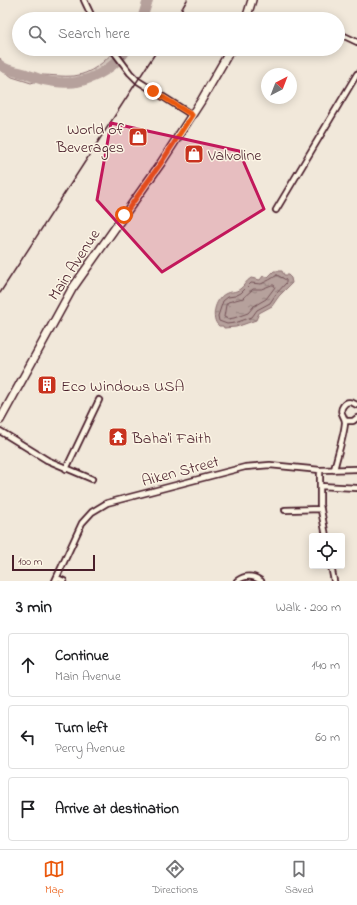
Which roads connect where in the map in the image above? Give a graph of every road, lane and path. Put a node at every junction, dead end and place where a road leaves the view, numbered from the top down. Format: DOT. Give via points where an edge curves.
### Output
graph roads {
  1 [pos="84,0"];
  2 [pos="252,0"];
  3 [pos="90,12"];
  4 [pos="248,12"];
  5 [pos="345,36"];
  6 [pos="357,42"];
  7 [pos="117,56"];
  8 [pos="227,56"];
  9 [pos="357,74"];
  10 [pos="192,115"];
  11 [pos="276,210"];
  12 [pos="99,400"];
  13 [pos="357,405"];
  14 [pos="357,418"];
  15 [pos="0,420"];
  16 [pos="346,422"];
  17 [pos="0,431"];
  18 [pos="66,469"];
  19 [pos="357,469"];
  20 [pos="320,470"];
  21 [pos="334,470"];
  22 [pos="92,479"];
  23 [pos="320,486"];
  24 [pos="357,488"];
  25 [pos="321,509"];
  26 [pos="285,510"];
  27 [pos="325,533"];
  28 [pos="332,569"];
  29 [pos="56,579"];
  30 [pos="64,581"];
  31 [pos="237,581"];
  32 [pos="261,581"];
  33 [pos="334,581"];
  1 -- 3 [label="street"];
  2 -- 4 [label="main road"];
  5 -- 6 [label="street"];
  7 -- 10 [label="street" via="138,81"];
  8 -- 10 [label="main road, Main Avenue"];
  9 -- 11 [label="street"];
  10 -- 15 [label="main road, Main Avenue" via="142,191 72,288"];
  12 -- 18 [label="street"];
  13 -- 16 [label="street" via="352,402 343,405 341,412"];
  14 -- 16 [label="street"];
  16 -- 21 [label="street"];
  17 -- 18 [label="street"];
  18 -- 22 [label="street"];
  19 -- 21 [label="street, Aiken Street"];
  20 -- 21 [label="street, Aiken Street"];
  20 -- 23 [label="street"];
  20 -- 29 [label="street, Aiken Street" via="270,465 245,466 107,503 86,518"];
  23 -- 24 [label="street"];
  23 -- 25 [label="street"];
  25 -- 26 [label="street"];
  25 -- 27 [label="street"];
  28 -- 33 [label="street"];
  29 -- 30 [label="street"];
  31 -- 32 [label="street" via="246,576"];
}
